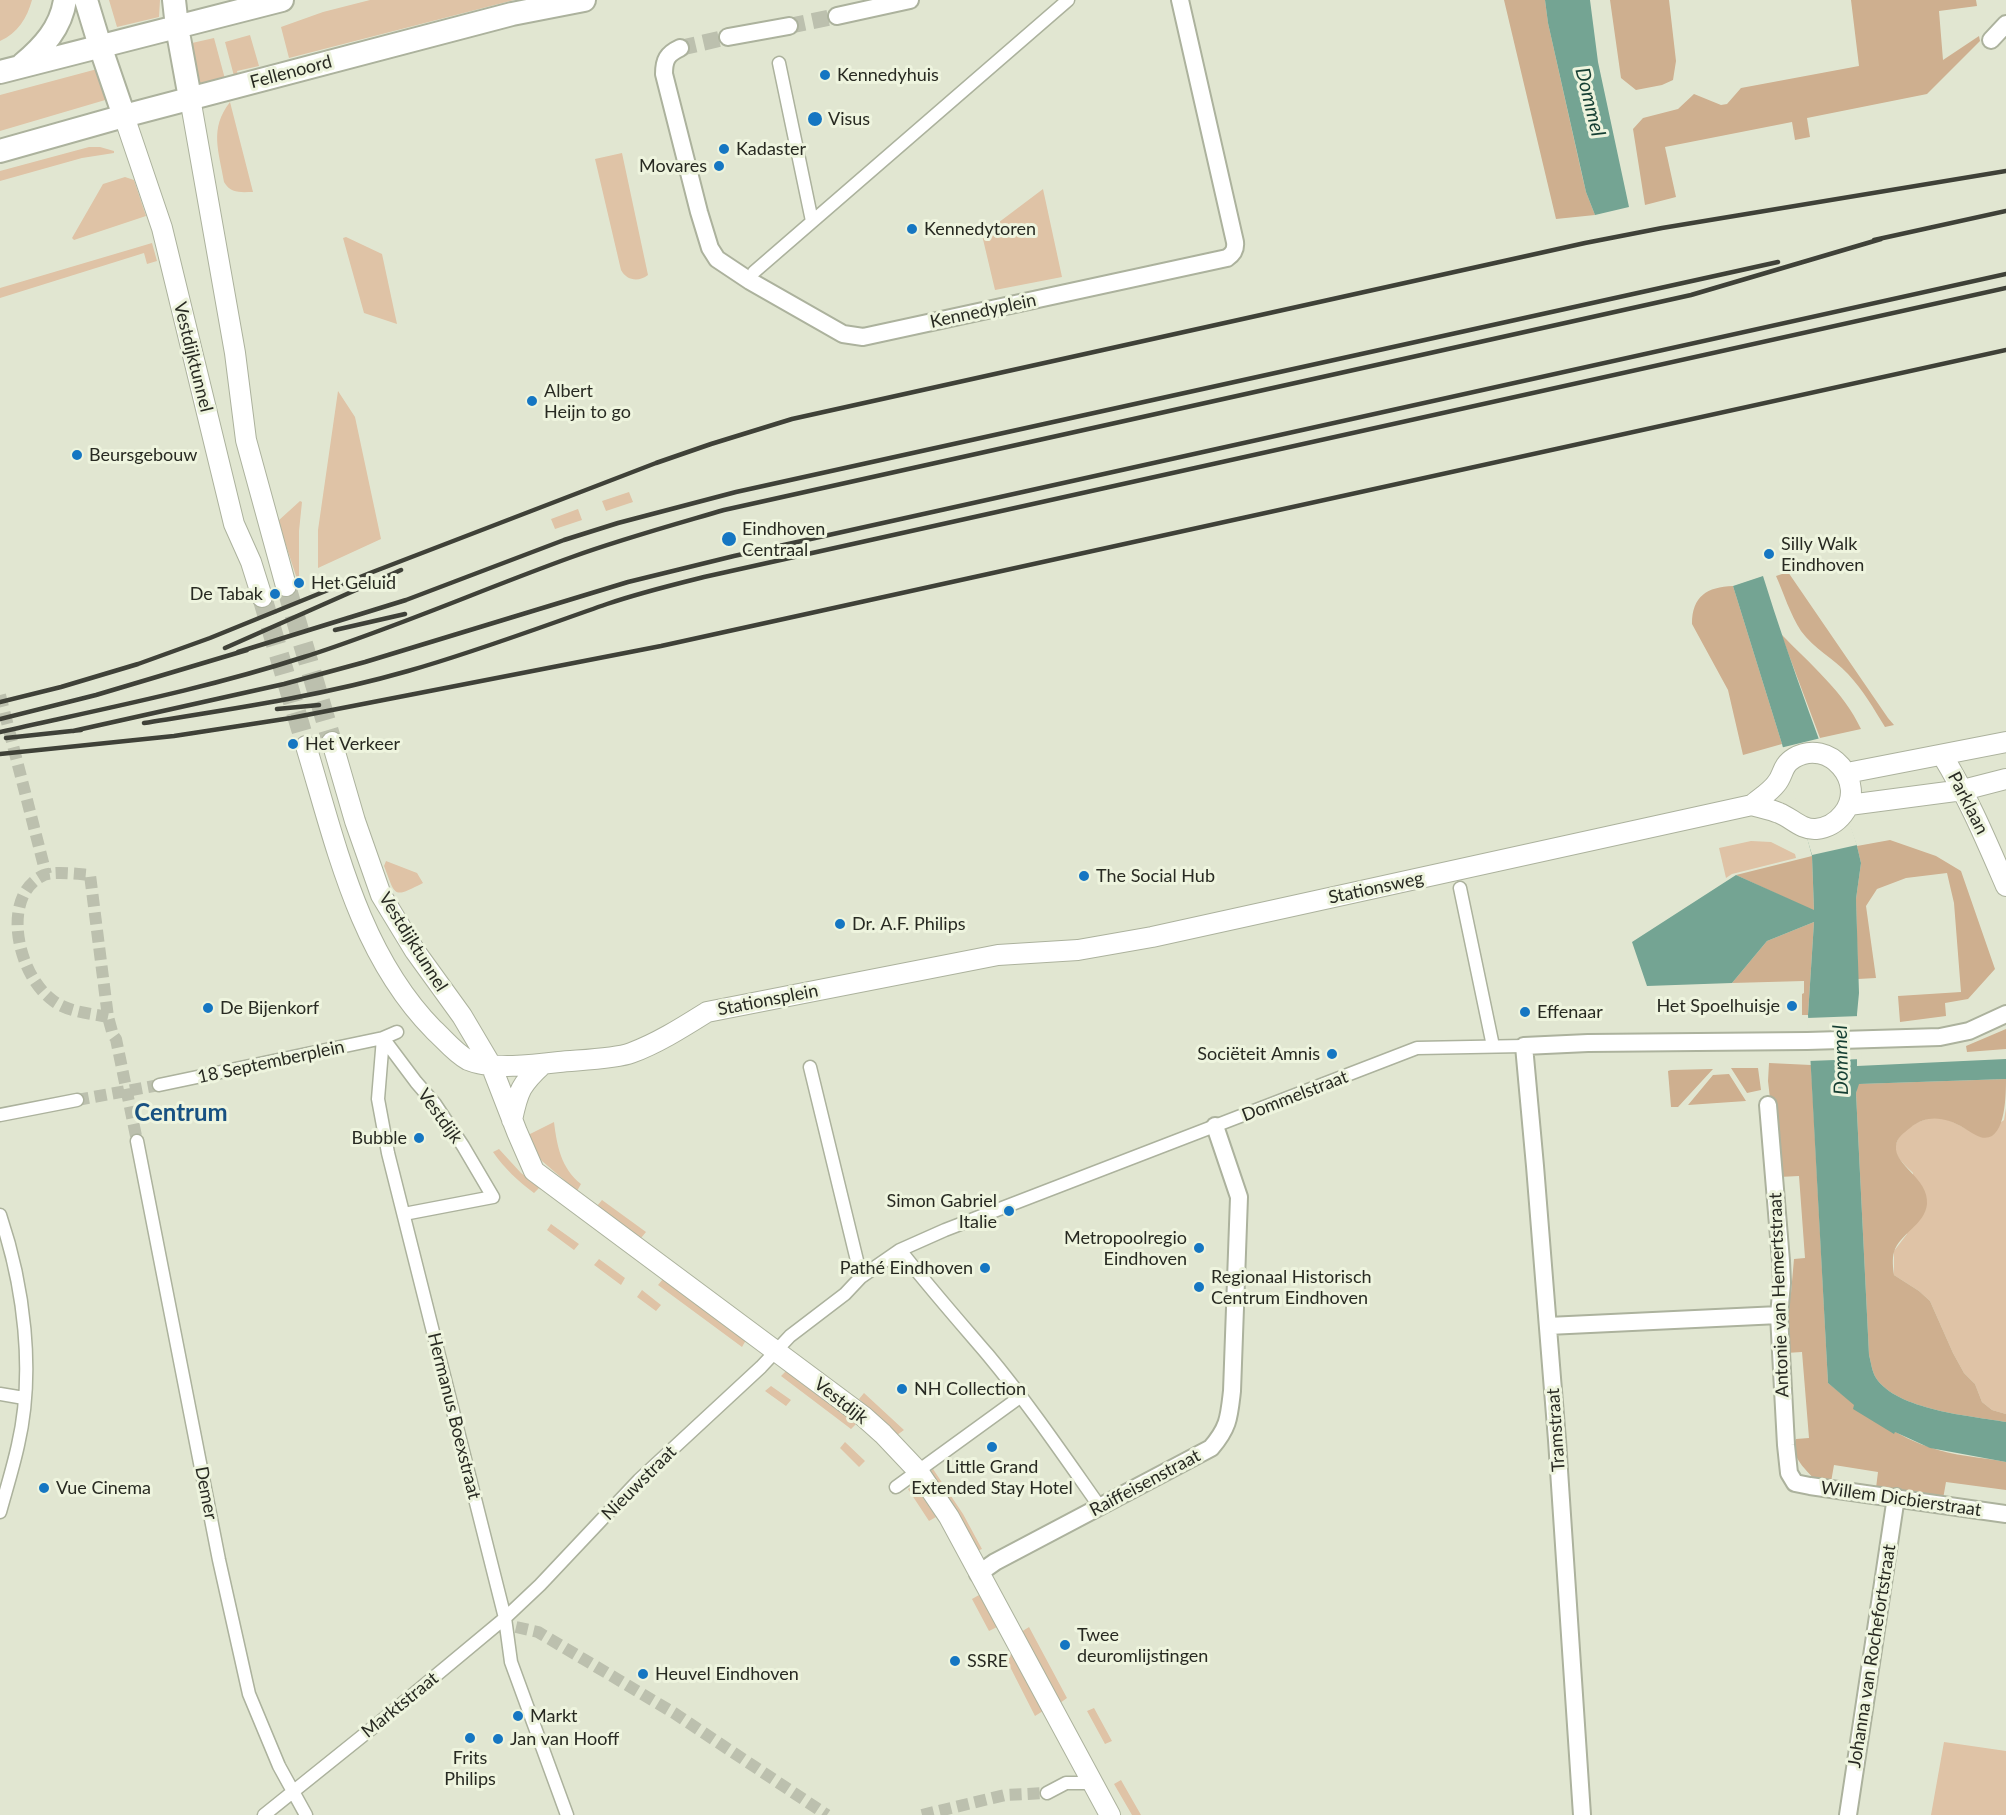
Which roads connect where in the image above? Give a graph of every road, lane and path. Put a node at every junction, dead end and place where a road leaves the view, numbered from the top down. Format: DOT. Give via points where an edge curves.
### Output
graph roads {
  1 [pos="65,0"];
  2 [pos="86,0"];
  3 [pos="174,0"];
  4 [pos="282,0"];
  5 [pos="584,0"];
  6 [pos="910,0"];
  7 [pos="1068,0"];
  8 [pos="1180,0"];
  9 [pos="837,16"];
  10 [pos="2006,24"];
  11 [pos="789,26"];
  12 [pos="177,27"];
  13 [pos="728,37"];
  14 [pos="1991,40"];
  15 [pos="100,46"];
  16 [pos="680,48"];
  17 [pos="779,63"];
  18 [pos="22,65"];
  19 [pos="0,72"];
  20 [pos="190,98"];
  21 [pos="124,116"];
  22 [pos="0,151"];
  23 [pos="812,221"];
  24 [pos="754,272"];
  25 [pos="286,586"];
  26 [pos="262,597"];
  27 [pos="332,742"];
  28 [pos="2006,742"];
  29 [pos="306,746"];
  30 [pos="1942,755"];
  31 [pos="1847,773"];
  32 [pos="2006,779"];
  33 [pos="1963,790"];
  34 [pos="1752,805"];
  35 [pos="1847,808"];
  36 [pos="2006,886"];
  37 [pos="1460,888"];
  38 [pos="998,955"];
  39 [pos="2006,1014"];
  40 [pos="420,1016"];
  41 [pos="397,1032"];
  42 [pos="383,1038"];
  43 [pos="1493,1046"];
  44 [pos="1524,1046"];
  45 [pos="543,1064"];
  46 [pos="491,1065"];
  47 [pos="810,1067"];
  48 [pos="159,1085"];
  49 [pos="77,1100"];
  50 [pos="1768,1105"];
  51 [pos="0,1115"];
  52 [pos="512,1120"];
  53 [pos="1215,1126"];
  54 [pos="137,1141"];
  55 [pos="404,1214"];
  56 [pos="0,1215"];
  57 [pos="900,1250"];
  58 [pos="861,1277"];
  59 [pos="1779,1315"];
  60 [pos="1548,1326"];
  61 [pos="775,1351"];
  62 [pos="0,1394"];
  63 [pos="1020,1397"];
  64 [pos="24,1398"];
  65 [pos="918,1471"];
  66 [pos="1796,1483"];
  67 [pos="896,1487"];
  68 [pos="1896,1497"];
  69 [pos="1100,1507"];
  70 [pos="0,1512"];
  71 [pos="2006,1514"];
  72 [pos="978,1574"];
  73 [pos="505,1617"];
  74 [pos="516,1628"];
  75 [pos="1091,1783"];
  76 [pos="293,1791"];
  77 [pos="1047,1793"];
  78 [pos="264,1815"];
  79 [pos="306,1815"];
  80 [pos="567,1815"];
  81 [pos="1110,1815"];
  82 [pos="1582,1815"];
  83 [pos="1848,1815"];
  1 -- 18 [label="main road" via="59,23 43,47"];
  2 -- 15 [label="main road"];
  3 -- 12 [label="main road"];
  4 -- 12 [label="main road"];
  5 -- 20 [label="main road, Fellenoord" via="512,14"];
  6 -- 9 [label="street"];
  7 -- 23 [label="street"];
  8 -- 16 [label="street, Kennedyplein" via="1236,247 1231,256 864,337 843,334 717,259 699,212 664,74 664,61 670,52"];
  10 -- 14 [label="street"];
  11 -- 13 [label="street"];
  12 -- 15 [label="main road"];
  12 -- 20 [label="main road"];
  15 -- 18 [label="main road"];
  15 -- 21 [label="main road"];
  17 -- 23 [label="street"];
  18 -- 19 [label="main road"];
  20 -- 21 [label="main road, Fellenoord"];
  20 -- 25 [label="street, Vestdijktunnel" via="235,353 246,440"];
  21 -- 22 [label="main road, Fellenoord"];
  21 -- 26 [label="street, Vestdijktunnel" via="162,228 234,524"];
  23 -- 24 [label="street"];
  27 -- 46 [label="street, Vestdijktunnel" via="381,895"];
  28 -- 30 [label="street"];
  29 -- 40 [label="street, Vestdijktunnel" via="357,907 385,964"];
  30 -- 31 [label="street"];
  30 -- 33 [label="street, Parklaan"];
  31 -- 34 [label="street, Stationsweg" via="1827,755 1801,755 1784,767 1779,781"];
  31 -- 35 [label="street" via="1851,789"];
  32 -- 33 [label="street, Stationsweg"];
  33 -- 35 [label="street, Stationsweg"];
  33 -- 36 [label="street, Parklaan"];
  34 -- 35 [label="street, Stationsweg" via="1780,813 1803,828 1816,829 1838,820"];
  34 -- 38 [label="street, Stationsweg" via="1152,937 1078,950"];
  37 -- 43 [label="street"];
  38 -- 45 [label="street, Stationsplein" via="707,1012 629,1054"];
  39 -- 44 [label="street, Dommelstraat" via="1940,1037"];
  40 -- 46 [label="street, Stationsplein" via="462,1056"];
  41 -- 42 [label="street, 18 Septemberplein"];
  42 -- 48 [label="street, 18 Septemberplein"];
  42 -- 55 [label="street" via="378,1099"];
  42 -- 55 [label="street, Vestdijk" via="435,1104 493,1197"];
  43 -- 44 [label="street, Dommelstraat"];
  43 -- 53 [label="street, Dommelstraat" via="1417,1048"];
  44 -- 60 [label="street, Tramstraat"];
  45 -- 46 [label="street, Stationsplein"];
  45 -- 52 [label="street" via="525,1080"];
  46 -- 52 [label="street, Vestdijk"];
  47 -- 58 [label="street"];
  49 -- 51 [label="street"];
  50 -- 59 [label="street, Antonie van Hemertstraat" via="1781,1261"];
  52 -- 61 [label="street, Vestdijk" via="534,1171"];
  53 -- 57 [label="street, Dommelstraat"];
  53 -- 69 [label="street, Raiffeisenstraat" via="1239,1197 1228,1420 1211,1448"];
  54 -- 76 [label="street, Demer" via="249,1694"];
  55 -- 73 [label="street, Hermanus Boexstraat"];
  56 -- 64 [label="street" via="20,1295 27,1358"];
  57 -- 58 [label="street, Dommelstraat"];
  57 -- 63 [label="street"];
  58 -- 61 [label="street, Dommelstraat"];
  59 -- 60 [label="street"];
  59 -- 66 [label="street, Antonie van Hemertstraat" via="1786,1445 1789,1473"];
  60 -- 82 [label="street, Tramstraat"];
  61 -- 65 [label="street, Vestdijk" via="863,1416"];
  61 -- 73 [label="street, Nieuwstraat" via="639,1480"];
  62 -- 64 [label="street"];
  63 -- 65 [label="street"];
  63 -- 69 [label="street"];
  64 -- 70 [label="street" via="18,1444"];
  65 -- 67 [label="street"];
  65 -- 72 [label="street, Vestdijk" via="949,1517"];
  66 -- 68 [label="street, Willem Dicbierstraat"];
  68 -- 71 [label="street, Willem Dicbierstraat"];
  68 -- 83 [label="street, Johanna van Rochefortstraat"];
  69 -- 72 [label="street, Raiffeisenstraat"];
  72 -- 75 [label="street, Vestdijk"];
  73 -- 74 [label="street"];
  73 -- 76 [label="street, Marktstraat"];
  73 -- 80 [label="street" via="511,1662"];
  75 -- 77 [label="street" via="1066,1783"];
  75 -- 81 [label="street, Vestdijk"];
  76 -- 78 [label="street, Marktstraat"];
  76 -- 79 [label="street, Demer"];
}
